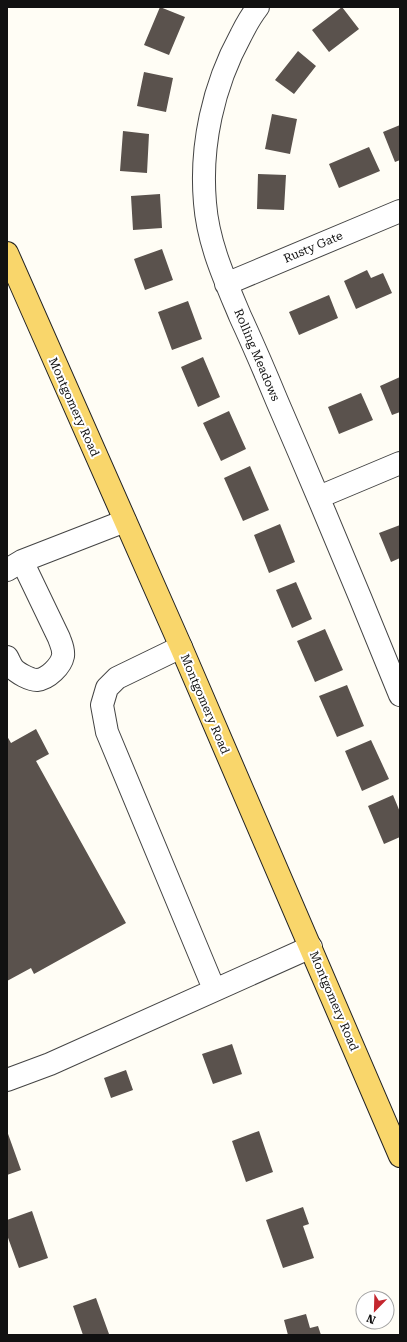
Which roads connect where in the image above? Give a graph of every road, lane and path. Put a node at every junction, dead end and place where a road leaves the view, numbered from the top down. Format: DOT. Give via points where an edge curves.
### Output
graph roads {
  1 [pos="258,7"];
  2 [pos="400,211"];
  3 [pos="7,253"];
  4 [pos="226,284"];
  5 [pos="400,463"];
  6 [pos="319,497"];
  7 [pos="125,521"];
  8 [pos="14,566"];
  9 [pos="181,647"];
  10 [pos="7,656"];
  11 [pos="400,695"];
  12 [pos="311,947"];
  13 [pos="214,989"];
  14 [pos="7,1080"];
  15 [pos="400,1156"];
  1 -- 4 [label="street, Rolling Meadows" via="231,54 216,92 208,133 204,172 205,204 210,238"];
  2 -- 4 [label="street, Rusty Gate"];
  3 -- 7 [label="main road, Montgomery Road"];
  4 -- 6 [label="street, Rolling Meadows"];
  5 -- 6 [label="street"];
  6 -- 11 [label="street, Rolling Meadows"];
  7 -- 8 [label="street"];
  7 -- 9 [label="main road, Montgomery Road"];
  8 -- 10 [label="street" via="59,638 63,649 58,667 49,675 37,680 13,669"];
  9 -- 12 [label="main road, Montgomery Road"];
  9 -- 13 [label="street" via="117,678 107,688 102,705 107,732"];
  12 -- 13 [label="street"];
  12 -- 15 [label="main road, Montgomery Road"];
  13 -- 14 [label="street" via="50,1064"];
}
